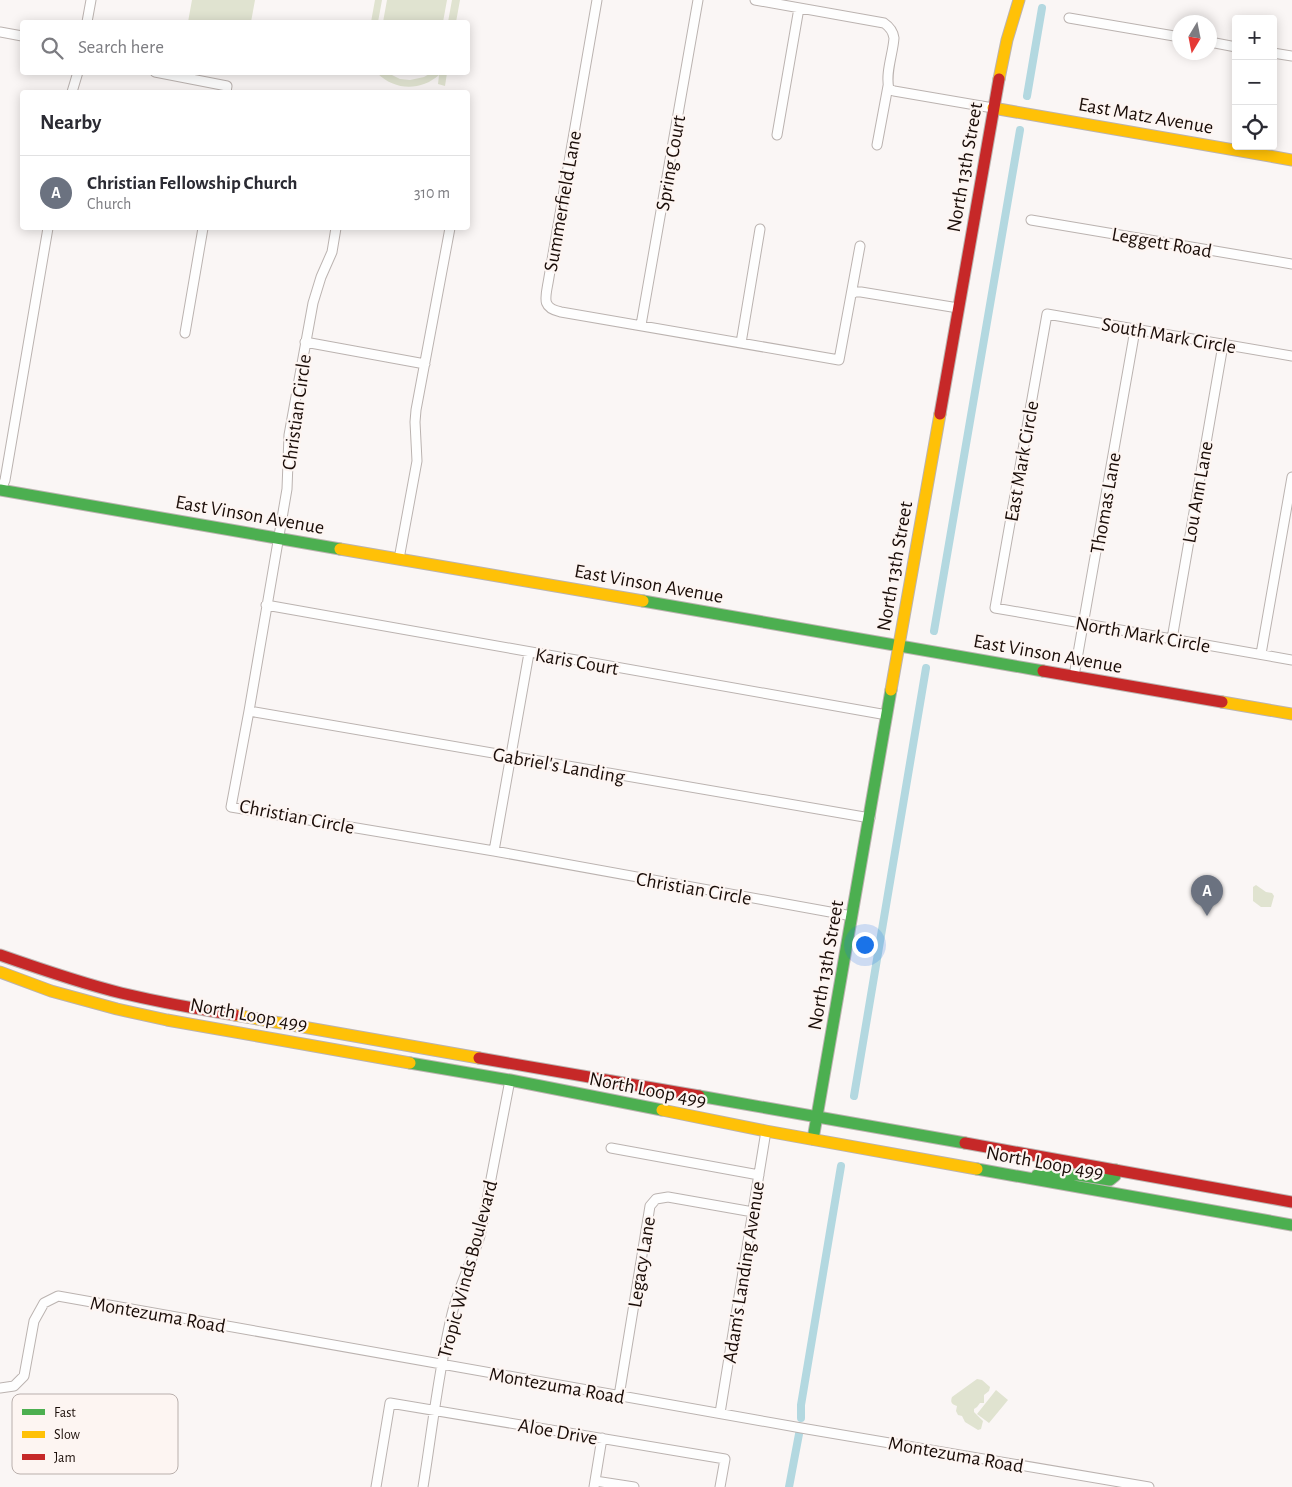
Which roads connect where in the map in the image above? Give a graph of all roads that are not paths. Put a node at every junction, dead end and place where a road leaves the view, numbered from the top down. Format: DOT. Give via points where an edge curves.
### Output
graph roads {
  1 [pos="90,0"];
  2 [pos="597,0"];
  3 [pos="698,0"];
  4 [pos="755,0"];
  5 [pos="1019,0"];
  6 [pos="799,8"];
  7 [pos="1069,18"];
  8 [pos="87,20"];
  9 [pos="0,32"];
  10 [pos="20,36"];
  11 [pos="1172,36"];
  12 [pos="1217,43"];
  13 [pos="1232,46"];
  14 [pos="1277,54"];
  15 [pos="1292,56"];
  16 [pos="77,75"];
  17 [pos="170,75"];
  18 [pos="888,86"];
  19 [pos="73,90"];
  20 [pos="226,90"];
  21 [pos="993,108"];
  22 [pos="777,135"];
  23 [pos="877,145"];
  24 [pos="1292,160"];
  25 [pos="1031,220"];
  26 [pos="760,229"];
  27 [pos="48,230"];
  28 [pos="203,230"];
  29 [pos="336,230"];
  30 [pos="450,230"];
  31 [pos="860,246"];
  32 [pos="1292,264"];
  33 [pos="852,294"];
  34 [pos="958,308"];
  35 [pos="1047,314"];
  36 [pos="641,326"];
  37 [pos="1136,330"];
  38 [pos="186,332"];
  39 [pos="305,342"];
  40 [pos="741,343"];
  41 [pos="1223,345"];
  42 [pos="1292,356"];
  43 [pos="425,364"];
  44 [pos="1292,477"];
  45 [pos="0,490"];
  46 [pos="278,538"];
  47 [pos="399,559"];
  48 [pos="266,605"];
  49 [pos="995,608"];
  50 [pos="1084,623"];
  51 [pos="1172,639"];
  52 [pos="899,646"];
  53 [pos="529,653"];
  54 [pos="1261,654"];
  55 [pos="1292,660"];
  56 [pos="1074,676"];
  57 [pos="249,711"];
  58 [pos="1292,714"];
  59 [pos="887,715"];
  60 [pos="511,756"];
  61 [pos="870,818"];
  62 [pos="494,851"];
  63 [pos="852,916"];
  64 [pos="0,955"];
  65 [pos="0,972"];
  66 [pos="510,1080"];
  67 [pos="632,1084"];
  68 [pos="817,1116"];
  69 [pos="766,1131"];
  70 [pos="813,1140"];
  71 [pos="611,1148"];
  72 [pos="1116,1170"];
  73 [pos="759,1175"];
  74 [pos="1024,1178"];
  75 [pos="1292,1202"];
  76 [pos="753,1212"];
  77 [pos="1292,1225"];
  78 [pos="442,1364"];
  79 [pos="0,1388"];
  80 [pos="619,1396"];
  81 [pos="435,1410"];
  82 [pos="720,1413"];
  83 [pos="602,1438"];
  84 [pos="594,1484"];
  85 [pos="376,1487"];
  86 [pos="423,1487"];
  87 [pos="634,1487"];
  88 [pos="720,1487"];
  89 [pos="1149,1487"];
  1 -- 8 [label="street"];
  2 -- 36 [label="street, Summerfield Lane" via="546,302 556,311"];
  3 -- 36 [label="street, Spring Court"];
  4 -- 6 [label="street"];
  5 -- 21 [label="main road, North 13th Street"];
  6 -- 18 [label="street" via="877,21 890,27 894,38"];
  6 -- 22 [label="street"];
  7 -- 11 [label="street"];
  9 -- 10 [label="street"];
  12 -- 13 [label="street"];
  14 -- 15 [label="street"];
  16 -- 19 [label="street"];
  17 -- 20 [label="street" via="227,86"];
  18 -- 21 [label="street" via="894,91"];
  18 -- 23 [label="street"];
  21 -- 24 [label="main road, East Matz Avenue"];
  21 -- 34 [label="main road, North 13th Street"];
  25 -- 32 [label="street, Leggett Road"];
  26 -- 40 [label="street"];
  27 -- 45 [label="street" via="5,480"];
  28 -- 38 [label="street"];
  29 -- 39 [label="street, Christian Circle" via="332,252 312,303"];
  30 -- 43 [label="street"];
  31 -- 33 [label="street"];
  33 -- 34 [label="street" via="861,292"];
  33 -- 40 [label="street" via="839,360"];
  34 -- 52 [label="main road, North 13th Street"];
  35 -- 37 [label="street, South Mark Circle"];
  35 -- 49 [label="street, East Mark Circle"];
  36 -- 40 [label="street"];
  37 -- 41 [label="street, South Mark Circle"];
  37 -- 50 [label="street, Thomas Lane"];
  39 -- 43 [label="street"];
  39 -- 46 [label="street, Christian Circle" via="289,435 287,489"];
  41 -- 42 [label="street, South Mark Circle"];
  41 -- 51 [label="street, Lou Ann Lane"];
  43 -- 47 [label="street" via="415,422 417,461"];
  44 -- 54 [label="street"];
  45 -- 46 [label="main road, East Vinson Avenue"];
  46 -- 47 [label="main road, East Vinson Avenue"];
  46 -- 48 [label="street, Christian Circle"];
  47 -- 52 [label="main road, East Vinson Avenue"];
  48 -- 53 [label="street, Karis Court"];
  48 -- 57 [label="street, Christian Circle"];
  49 -- 50 [label="street, North Mark Circle"];
  50 -- 51 [label="street, North Mark Circle"];
  50 -- 56 [label="street, Thomas Lane"];
  51 -- 54 [label="street, North Mark Circle"];
  52 -- 56 [label="main road, East Vinson Avenue"];
  52 -- 59 [label="main road, North 13th Street"];
  53 -- 59 [label="street, Karis Court"];
  53 -- 60 [label="street"];
  54 -- 55 [label="street, North Mark Circle"];
  56 -- 58 [label="main road, East Vinson Avenue"];
  57 -- 60 [label="street, Gabriel's Landing"];
  57 -- 62 [label="street, Christian Circle" via="231,807"];
  59 -- 61 [label="main road, North 13th Street"];
  60 -- 61 [label="street, Gabriel's Landing"];
  60 -- 62 [label="street"];
  61 -- 63 [label="main road, North 13th Street"];
  62 -- 63 [label="street, Christian Circle"];
  63 -- 68 [label="main road, North 13th Street"];
  64 -- 67 [label="main road, North Loop 499" via="121,994"];
  65 -- 66 [label="main road, North Loop 499" via="117,1009 167,1020"];
  66 -- 67 [label="main road" via="515,1074 590,1085"];
  66 -- 69 [label="main road, North Loop 499"];
  66 -- 78 [label="street, Tropic Winds Boulevard" via="480,1236 456,1299"];
  67 -- 68 [label="main road, North Loop 499"];
  68 -- 70 [label="main road, North 13th Street"];
  68 -- 72 [label="main road, North Loop 499"];
  69 -- 70 [label="main road, North Loop 499"];
  69 -- 73 [label="street, Adam's Landing Avenue"];
  70 -- 74 [label="main road, North Loop 499"];
  71 -- 73 [label="street"];
  72 -- 74 [label="main road" via="1116,1175 1110,1180 1062,1174"];
  72 -- 75 [label="main road, North Loop 499"];
  73 -- 76 [label="street, Adam's Landing Avenue"];
  74 -- 77 [label="main road, North Loop 499"];
  76 -- 80 [label="street, Legacy Lane" via="668,1197 656,1199 650,1206"];
  76 -- 82 [label="street, Adam's Landing Avenue"];
  78 -- 79 [label="street, Montezuma Road" via="58,1296 44,1303 34,1322 24,1376 14,1386"];
  78 -- 80 [label="street, Montezuma Road"];
  78 -- 81 [label="street, Tropic Winds Boulevard"];
  80 -- 82 [label="street, Montezuma Road"];
  81 -- 83 [label="street, Aloe Drive"];
  81 -- 85 [label="street, Aloe Drive" via="390,1403"];
  81 -- 86 [label="street, Tropic Winds Boulevard"];
  82 -- 89 [label="street, Montezuma Road"];
  83 -- 84 [label="street"];
  83 -- 88 [label="street, Aloe Drive" via="725,1459"];
  84 -- 87 [label="street"];
}
